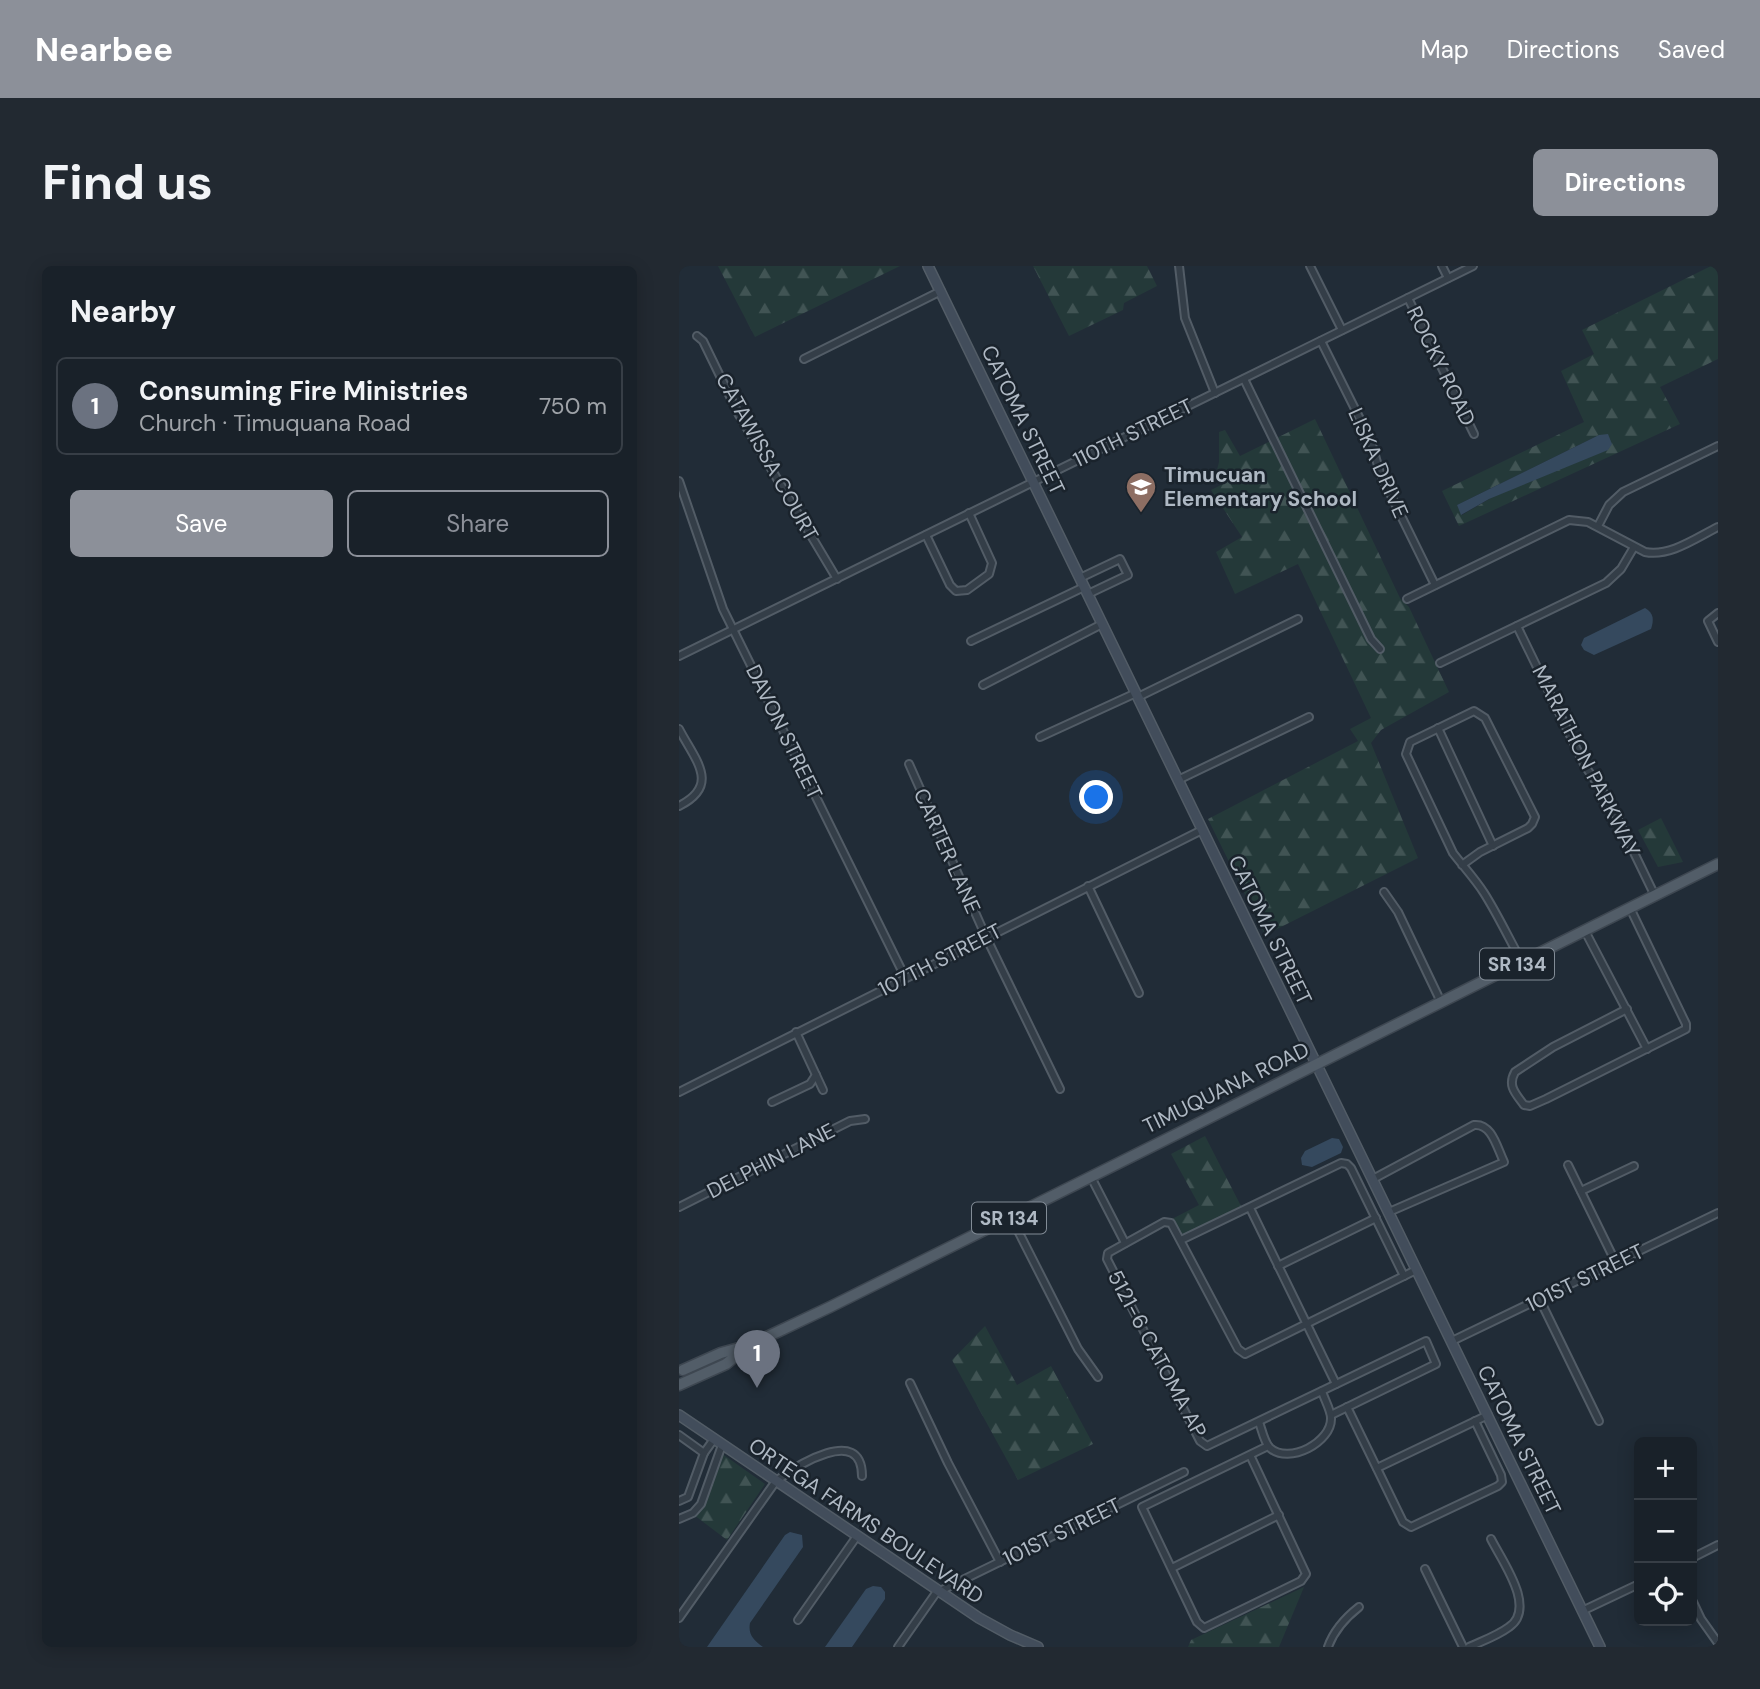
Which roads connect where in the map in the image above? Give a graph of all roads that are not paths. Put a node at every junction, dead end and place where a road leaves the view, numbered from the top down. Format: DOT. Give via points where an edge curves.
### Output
graph roads {
  1 [pos="928,266"];
  2 [pos="1179,266"];
  3 [pos="1310,266"];
  4 [pos="1443,266"];
  5 [pos="1473,266"];
  6 [pos="1448,278"];
  7 [pos="941,291"];
  8 [pos="1408,298"];
  9 [pos="1342,330"];
  10 [pos="697,336"];
  11 [pos="1321,341"];
  12 [pos="804,359"];
  13 [pos="1244,379"];
  14 [pos="1215,393"];
  15 [pos="1474,434"];
  16 [pos="1718,446"];
  17 [pos="679,481"];
  18 [pos="1034,482"];
  19 [pos="969,513"];
  20 [pos="1598,526"];
  21 [pos="1718,527"];
  22 [pos="926,535"];
  23 [pos="1634,547"];
  24 [pos="837,579"];
  25 [pos="1435,585"];
  26 [pos="1084,586"];
  27 [pos="1407,599"];
  28 [pos="1718,613"];
  29 [pos="1298,619"];
  30 [pos="1103,624"];
  31 [pos="1517,626"];
  32 [pos="733,629"];
  33 [pos="971,641"];
  34 [pos="1718,642"];
  35 [pos="1380,649"];
  36 [pos="679,656"];
  37 [pos="1440,663"];
  38 [pos="983,685"];
  39 [pos="1137,695"];
  40 [pos="1309,716"];
  41 [pos="1438,727"];
  42 [pos="679,729"];
  43 [pos="1040,737"];
  44 [pos="909,764"];
  45 [pos="1178,780"];
  46 [pos="679,806"];
  47 [pos="1202,830"];
  48 [pos="1493,846"];
  49 [pos="1718,864"];
  50 [pos="1462,865"];
  51 [pos="1088,886"];
  52 [pos="1384,892"];
  53 [pos="1655,896"];
  54 [pos="1630,908"];
  55 [pos="1585,930"];
  56 [pos="986,937"];
  57 [pos="1522,962"];
  58 [pos="905,977"];
  59 [pos="1139,993"];
  60 [pos="1441,1003"];
  61 [pos="1627,1009"];
  62 [pos="796,1032"];
  63 [pos="1647,1049"];
  64 [pos="1316,1065"];
  65 [pos="815,1074"];
  66 [pos="1060,1089"];
  67 [pos="823,1090"];
  68 [pos="679,1091"];
  69 [pos="772,1102"];
  70 [pos="865,1119"];
  71 [pos="1569,1165"];
  72 [pos="1634,1166"];
  73 [pos="1091,1177"];
  74 [pos="1373,1179"];
  75 [pos="1581,1191"];
  76 [pos="679,1207"];
  77 [pos="1250,1208"];
  78 [pos="1389,1212"];
  79 [pos="1718,1213"];
  80 [pos="1011,1217"];
  81 [pos="1376,1218"];
  82 [pos="1181,1240"];
  83 [pos="1125,1243"];
  84 [pos="1616,1263"];
  85 [pos="1278,1266"];
  86 [pos="1416,1270"];
  87 [pos="1404,1276"];
  88 [pos="1540,1300"];
  89 [pos="1305,1324"];
  90 [pos="1452,1341"];
  91 [pos="750,1345"];
  92 [pos="681,1370"];
  93 [pos="1098,1377"];
  94 [pos="910,1383"];
  95 [pos="1336,1384"];
  96 [pos="679,1385"];
  97 [pos="1322,1391"];
  98 [pos="1347,1407"];
  99 [pos="679,1415"];
  100 [pos="1331,1415"];
  101 [pos="1488,1415"];
  102 [pos="1475,1421"];
  103 [pos="1599,1421"];
  104 [pos="1259,1422"];
  105 [pos="679,1435"];
  106 [pos="718,1442"];
  107 [pos="1268,1446"];
  108 [pos="704,1452"];
  109 [pos="1250,1455"];
  110 [pos="1377,1468"];
  111 [pos="1184,1472"];
  112 [pos="862,1476"];
  113 [pos="776,1481"];
  114 [pos="679,1501"];
  115 [pos="1279,1515"];
  116 [pos="679,1519"];
  117 [pos="857,1536"];
  118 [pos="1491,1539"];
  119 [pos="1718,1545"];
  120 [pos="1697,1556"];
  121 [pos="1000,1562"];
  122 [pos="1172,1568"];
  123 [pos="1425,1569"];
  124 [pos="1634,1586"];
  125 [pos="939,1590"];
  126 [pos="1359,1607"];
  127 [pos="1583,1611"];
  128 [pos="1697,1611"];
  129 [pos="679,1618"];
  130 [pos="799,1620"];
  131 [pos="1718,1643"];
  132 [pos="898,1647"];
  133 [pos="1038,1647"];
  134 [pos="1328,1647"];
  135 [pos="1463,1647"];
  136 [pos="1469,1647"];
  137 [pos="1600,1647"];
  1 -- 7 [label="street, CATOMA STREET"];
  2 -- 14 [label="street" via="1185,318"];
  3 -- 9 [label="street"];
  4 -- 6 [label="street"];
  5 -- 6 [label="street, 110TH STREET"];
  6 -- 8 [label="street, 110TH STREET"];
  7 -- 12 [label="street"];
  7 -- 18 [label="street, CATOMA STREET"];
  8 -- 9 [label="street, 110TH STREET"];
  8 -- 15 [label="street, ROCKY ROAD"];
  9 -- 11 [label="street, 110TH STREET"];
  10 -- 24 [label="street, CATAWISSA COURT" via="770,470"];
  11 -- 13 [label="street, 110TH STREET"];
  11 -- 25 [label="street, LISKA DRIVE"];
  13 -- 14 [label="street, 110TH STREET"];
  13 -- 35 [label="street" via="1371,639"];
  14 -- 18 [label="street, 110TH STREET"];
  16 -- 20 [label="street" via="1623,492 1609,505"];
  17 -- 32 [label="street, DAVON STREET" via="719,601"];
  18 -- 19 [label="street, 110TH STREET"];
  18 -- 26 [label="street, CATOMA STREET"];
  19 -- 22 [label="street, 110TH STREET"];
  19 -- 22 [label="street" via="992,563 989,575 967,590 957,591 950,585"];
  20 -- 23 [label="street"];
  20 -- 25 [label="street" via="1579,520 1559,524"];
  21 -- 23 [label="street" via="1661,554"];
  22 -- 24 [label="street, 110TH STREET"];
  23 -- 31 [label="street" via="1606,583"];
  24 -- 32 [label="street, 110TH STREET"];
  25 -- 27 [label="street"];
  26 -- 26 [label="street" via="1128,575 1120,559"];
  26 -- 30 [label="street, CATOMA STREET"];
  26 -- 33 [label="street"];
  28 -- 34 [label="street" via="1708,621"];
  29 -- 39 [label="street"];
  30 -- 38 [label="street"];
  30 -- 39 [label="street, CATOMA STREET"];
  31 -- 37 [label="street"];
  31 -- 53 [label="street, MARATHON PARKWAY"];
  32 -- 36 [label="street, 110TH STREET"];
  32 -- 58 [label="street, DAVON STREET"];
  39 -- 43 [label="street"];
  39 -- 45 [label="street, CATOMA STREET"];
  40 -- 45 [label="street"];
  41 -- 48 [label="street"];
  41 -- 48 [label="street" via="1468,712 1482,715 1535,817 1528,828"];
  41 -- 50 [label="street" via="1410,742 1406,754"];
  42 -- 46 [label="street" via="702,774 701,788"];
  44 -- 56 [label="street, CARTER LANE"];
  45 -- 47 [label="street, CATOMA STREET"];
  47 -- 51 [label="street, 107TH STREET"];
  47 -- 64 [label="street, CATOMA STREET"];
  48 -- 50 [label="street"];
  49 -- 53 [label="main road, TIMUQUANA ROAD / SR 134"];
  50 -- 57 [label="street" via="1483,891"];
  51 -- 56 [label="street, 107TH STREET"];
  51 -- 59 [label="street"];
  52 -- 60 [label="street"];
  53 -- 54 [label="main road, TIMUQUANA ROAD / SR 134"];
  54 -- 55 [label="main road, TIMUQUANA ROAD / SR 134"];
  54 -- 63 [label="street" via="1687,1026"];
  55 -- 57 [label="main road, TIMUQUANA ROAD / SR 134"];
  55 -- 61 [label="street"];
  56 -- 58 [label="street, 107TH STREET"];
  56 -- 66 [label="street, CARTER LANE"];
  57 -- 60 [label="main road, TIMUQUANA ROAD / SR 134"];
  58 -- 62 [label="street, 107TH STREET"];
  60 -- 64 [label="main road, TIMUQUANA ROAD / SR 134"];
  61 -- 63 [label="street"];
  61 -- 63 [label="street" via="1541,1054 1515,1072 1512,1087 1524,1105 1530,1106"];
  62 -- 65 [label="street"];
  62 -- 68 [label="street, 107TH STREET"];
  64 -- 73 [label="main road, TIMUQUANA ROAD / SR 134"];
  64 -- 74 [label="street, CATOMA STREET"];
  65 -- 67 [label="street"];
  65 -- 69 [label="street" via="810,1084"];
  70 -- 76 [label="street, DELPHIN LANE" via="850,1121"];
  71 -- 75 [label="street"];
  72 -- 75 [label="street"];
  73 -- 80 [label="main road, TIMUQUANA ROAD / SR 134"];
  73 -- 83 [label="street"];
  74 -- 78 [label="street, CATOMA STREET"];
  74 -- 78 [label="street" via="1474,1125 1489,1130 1504,1162"];
  75 -- 84 [label="street"];
  77 -- 81 [label="street" via="1341,1163 1351,1168"];
  77 -- 82 [label="street"];
  77 -- 85 [label="street"];
  78 -- 86 [label="street, CATOMA STREET"];
  79 -- 84 [label="street, 101ST STREET"];
  80 -- 91 [label="main road, TIMUQUANA ROAD / SR 134"];
  80 -- 93 [label="street" via="1084,1360"];
  81 -- 85 [label="street"];
  81 -- 87 [label="street"];
  82 -- 83 [label="street, 5121-6 CATOMA AP" via="1168,1222"];
  82 -- 89 [label="street" via="1241,1353"];
  83 -- 104 [label="street, 5121-6 CATOMA AP" via="1111,1250 1107,1259 1200,1441 1212,1445"];
  84 -- 88 [label="street, 101ST STREET"];
  85 -- 89 [label="street"];
  86 -- 87 [label="street"];
  86 -- 90 [label="street, CATOMA STREET"];
  87 -- 89 [label="street"];
  88 -- 90 [label="street, 101ST STREET"];
  88 -- 103 [label="street"];
  89 -- 95 [label="street"];
  90 -- 101 [label="street, CATOMA STREET"];
  91 -- 92 [label="main road, TIMUQUANA ROAD / SR 134"];
  91 -- 96 [label="main road, TIMUQUANA ROAD / SR 134" via="726,1364"];
  94 -- 121 [label="street"];
  95 -- 97 [label="street, 5121-6 CATOMA AP"];
  95 -- 98 [label="street, 5121-6 CATOMA AP" via="1426,1341 1436,1364"];
  97 -- 100 [label="street"];
  97 -- 104 [label="street, 5121-6 CATOMA AP"];
  98 -- 100 [label="street"];
  98 -- 110 [label="street"];
  99 -- 106 [label="street, ORTEGA FARMS BOULEVARD"];
  100 -- 107 [label="street" via="1325,1434 1302,1450 1282,1453"];
  101 -- 102 [label="street"];
  101 -- 127 [label="street, CATOMA STREET"];
  102 -- 110 [label="street"];
  102 -- 110 [label="street" via="1502,1482 1416,1526 1403,1522"];
  104 -- 107 [label="street"];
  105 -- 108 [label="street"];
  106 -- 108 [label="street"];
  106 -- 113 [label="street, ORTEGA FARMS BOULEVARD"];
  106 -- 116 [label="street" via="701,1504"];
  107 -- 109 [label="street"];
  108 -- 114 [label="street" via="688,1497"];
  109 -- 115 [label="street"];
  109 -- 122 [label="street" via="1142,1507"];
  111 -- 121 [label="street, 101ST STREET"];
  112 -- 113 [label="street" via="855,1455 840,1450"];
  113 -- 117 [label="street, ORTEGA FARMS BOULEVARD"];
  113 -- 129 [label="street"];
  115 -- 122 [label="street"];
  115 -- 122 [label="street" via="1305,1578 1209,1627 1200,1626"];
  117 -- 125 [label="street, ORTEGA FARMS BOULEVARD"];
  117 -- 130 [label="street"];
  118 -- 136 [label="street" via="1525,1611 1508,1628"];
  119 -- 120 [label="street"];
  121 -- 125 [label="street, 101ST STREET"];
  123 -- 135 [label="street"];
  124 -- 127 [label="street"];
  125 -- 132 [label="street"];
  125 -- 133 [label="street, ORTEGA FARMS BOULEVARD" via="991,1625"];
  126 -- 134 [label="street" via="1337,1629"];
  127 -- 137 [label="street, CATOMA STREET"];
  128 -- 131 [label="street"];
}
